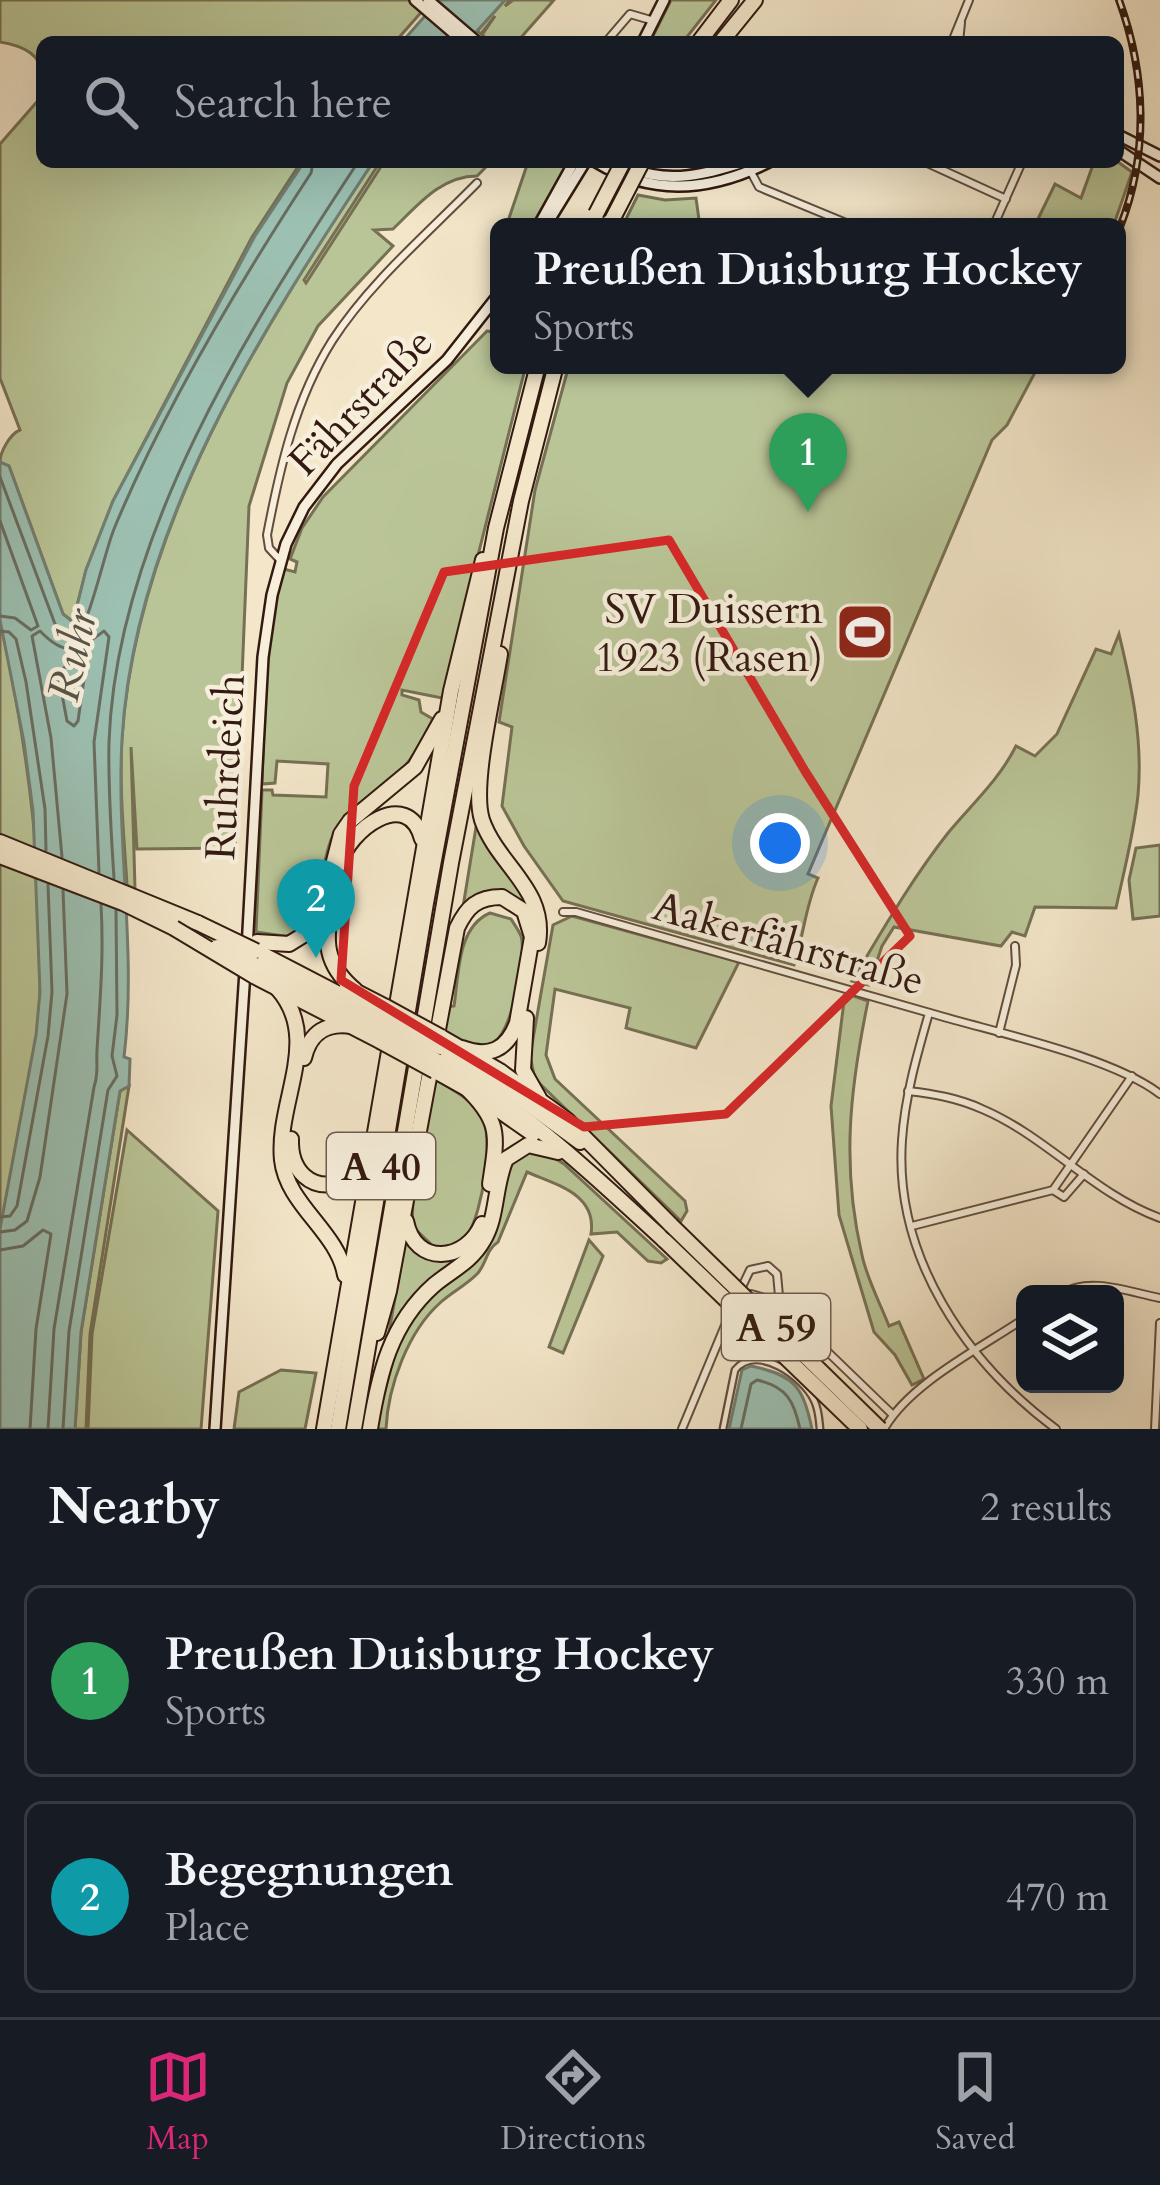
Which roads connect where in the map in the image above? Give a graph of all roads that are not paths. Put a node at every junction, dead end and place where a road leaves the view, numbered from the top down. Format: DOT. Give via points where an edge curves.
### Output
graph roads {
  1 [pos="415,0"];
  2 [pos="428,0"];
  3 [pos="664,0"];
  4 [pos="731,0"];
  5 [pos="754,0"];
  6 [pos="969,0"];
  7 [pos="654,21"];
  8 [pos="457,36"];
  9 [pos="470,36"];
  10 [pos="610,36"];
  11 [pos="646,36"];
  12 [pos="704,36"];
  13 [pos="726,36"];
  14 [pos="957,36"];
  15 [pos="1124,138"];
  16 [pos="1124,154"];
  17 [pos="1160,156"];
  18 [pos="571,168"];
  19 [pos="581,168"];
  20 [pos="608,168"];
  21 [pos="617,168"];
  22 [pos="635,168"];
  23 [pos="639,168"];
  24 [pos="731,168"];
  25 [pos="742,168"];
  26 [pos="749,168"];
  27 [pos="939,168"];
  28 [pos="1019,168"];
  29 [pos="1160,178"];
  30 [pos="477,182"];
  31 [pos="1006,200"];
  32 [pos="546,218"];
  33 [pos="548,218"];
  34 [pos="594,218"];
  35 [pos="614,218"];
  36 [pos="834,218"];
  37 [pos="997,218"];
  38 [pos="490,305"];
  39 [pos="536,374"];
  40 [pos="554,374"];
  41 [pos="496,528"];
  42 [pos="280,561"];
  43 [pos="499,613"];
  44 [pos="451,691"];
  45 [pos="0,842"];
  46 [pos="0,856"];
  47 [pos="451,863"];
  48 [pos="417,883"];
  49 [pos="563,912"];
  50 [pos="1015,946"];
  51 [pos="255,959"];
  52 [pos="286,966"];
  53 [pos="277,988"];
  54 [pos="355,990"];
  55 [pos="929,1013"];
  56 [pos="383,1024"];
  57 [pos="352,1026"];
  58 [pos="999,1034"];
  59 [pos="438,1048"];
  60 [pos="462,1048"];
  61 [pos="1132,1076"];
  62 [pos="465,1087"];
  63 [pos="908,1091"];
  64 [pos="1160,1094"];
  65 [pos="539,1098"];
  66 [pos="371,1142"];
  67 [pos="558,1152"];
  68 [pos="598,1155"];
  69 [pos="1071,1165"];
  70 [pos="1084,1174"];
  71 [pos="596,1178"];
  72 [pos="1053,1190"];
  73 [pos="406,1200"];
  74 [pos="1160,1218"];
  75 [pos="912,1226"];
  76 [pos="746,1284"];
  77 [pos="346,1288"];
  78 [pos="776,1290"];
  79 [pos="1124,1291"];
  80 [pos="751,1294"];
  81 [pos="768,1296"];
  82 [pos="1160,1298"];
  83 [pos="728,1317"];
  84 [pos="1160,1323"];
  85 [pos="800,1324"];
  86 [pos="1016,1324"];
  87 [pos="973,1354"];
  88 [pos="1159,1370"];
  89 [pos="360,1387"];
  90 [pos="893,1415"];
  91 [pos="215,1429"];
  92 [pos="324,1429"];
  93 [pos="338,1429"];
  94 [pos="354,1429"];
  95 [pos="370,1429"];
  96 [pos="682,1429"];
  97 [pos="723,1429"];
  98 [pos="820,1429"];
  99 [pos="860,1429"];
  100 [pos="882,1429"];
  101 [pos="1056,1429"];
  102 [pos="1155,1429"];
  1 -- 8 [label="main road"];
  2 -- 9 [label="main road"];
  3 -- 7 [label="main road"];
  4 -- 12 [label="highway"];
  5 -- 13 [label="highway"];
  6 -- 14 [label="street"];
  7 -- 10 [label="street" via="630,14"];
  7 -- 11 [label="main road"];
  15 -- 17 [label="main road"];
  16 -- 29 [label="main road"];
  18 -- 32 [label="main road"];
  19 -- 33 [label="main road"];
  20 -- 25 [label="main road" via="680,188 720,183"];
  21 -- 34 [label="highway, bridge"];
  22 -- 24 [label="main road" via="682,177"];
  23 -- 35 [label="highway, bridge"];
  26 -- 36 [label="street" via="759,187"];
  27 -- 31 [label="street"];
  28 -- 31 [label="street"];
  30 -- 42 [label="street, Ruhrdeich" via="361,303 308,386 267,535"];
  31 -- 37 [label="street"];
  38 -- 42 [label="main road, Fährstraße" via="447,360 316,489"];
  39 -- 41 [label="highway, A 40"];
  40 -- 43 [label="highway, A 40"];
  41 -- 44 [label="highway"];
  41 -- 93 [label="highway, A 40"];
  42 -- 91 [label="main road, Ruhrdeich" via="263,657"];
  43 -- 47 [label="highway, A 40"];
  43 -- 65 [label="highway" via="505,627 478,794 489,833 538,909 522,1056"];
  44 -- 48 [label="highway"];
  44 -- 51 [label="highway" via="415,766 340,834 310,931"];
  45 -- 51 [label="highway, A 59, bridge" via="198,923"];
  46 -- 51 [label="highway, bridge"];
  47 -- 59 [label="highway"];
  47 -- 89 [label="highway, A 40"];
  48 -- 54 [label="highway" via="422,837 407,815 375,821 342,854 326,943 334,970"];
  48 -- 66 [label="highway"];
  49 -- 55 [label="street, Aakerfährstraße"];
  50 -- 58 [label="street"];
  51 -- 52 [label="highway, A 59"];
  51 -- 53 [label="highway"];
  51 -- 56 [label="highway, A 59"];
  52 -- 54 [label="highway"];
  52 -- 56 [label="highway, A 59"];
  53 -- 57 [label="highway"];
  53 -- 77 [label="highway" via="299,1031 283,1167 338,1253"];
  54 -- 56 [label="highway"];
  55 -- 58 [label="street, Aakerfährstraße"];
  55 -- 63 [label="street"];
  56 -- 57 [label="highway"];
  56 -- 59 [label="highway, A 59, bridge"];
  56 -- 59 [label="highway, bridge"];
  57 -- 66 [label="highway" via="326,1027 307,1046 291,1155 304,1177 334,1185 355,1172"];
  58 -- 61 [label="street, Aakerfährstraße"];
  59 -- 60 [label="highway"];
  59 -- 60 [label="highway" via="465,912 490,897 515,902 532,938 518,1023 495,1052"];
  59 -- 62 [label="highway"];
  59 -- 68 [label="highway, A 59"];
  59 -- 71 [label="highway, A 59"];
  59 -- 73 [label="highway"];
  60 -- 65 [label="highway"];
  61 -- 64 [label="street, Aakerfährstraße"];
  61 -- 69 [label="street"];
  62 -- 67 [label="highway"];
  62 -- 73 [label="highway" via="495,1129 477,1234 453,1255 426,1252 407,1229"];
  63 -- 69 [label="street" via="984,1109"];
  63 -- 75 [label="street" via="902,1143"];
  65 -- 68 [label="highway"];
  66 -- 77 [label="highway"];
  67 -- 71 [label="highway"];
  67 -- 95 [label="highway" via="528,1145 506,1160 480,1247 421,1298 394,1335"];
  68 -- 100 [label="highway, A 59, bridge"];
  69 -- 70 [label="street"];
  69 -- 72 [label="street"];
  70 -- 72 [label="street" via="1069,1196"];
  70 -- 74 [label="street"];
  71 -- 99 [label="highway, A 59, bridge"];
  72 -- 75 [label="street"];
  73 -- 89 [label="highway"];
  75 -- 87 [label="street" via="938,1296"];
  76 -- 78 [label="street" via="761,1265 777,1274"];
  76 -- 80 [label="street"];
  76 -- 83 [label="street"];
  77 -- 92 [label="highway"];
  78 -- 81 [label="street"];
  78 -- 85 [label="street"];
  79 -- 82 [label="street"];
  80 -- 81 [label="street"];
  80 -- 83 [label="street"];
  81 -- 85 [label="street"];
  83 -- 96 [label="street"];
  84 -- 88 [label="street"];
  85 -- 90 [label="street"];
  86 -- 87 [label="street"];
  87 -- 90 [label="street"];
  87 -- 101 [label="street"];
  88 -- 102 [label="street"];
  89 -- 94 [label="highway, A 40"];
  90 -- 100 [label="street"];
  97 -- 98 [label="street" via="735,1370 750,1360 799,1379 817,1405"];
}
